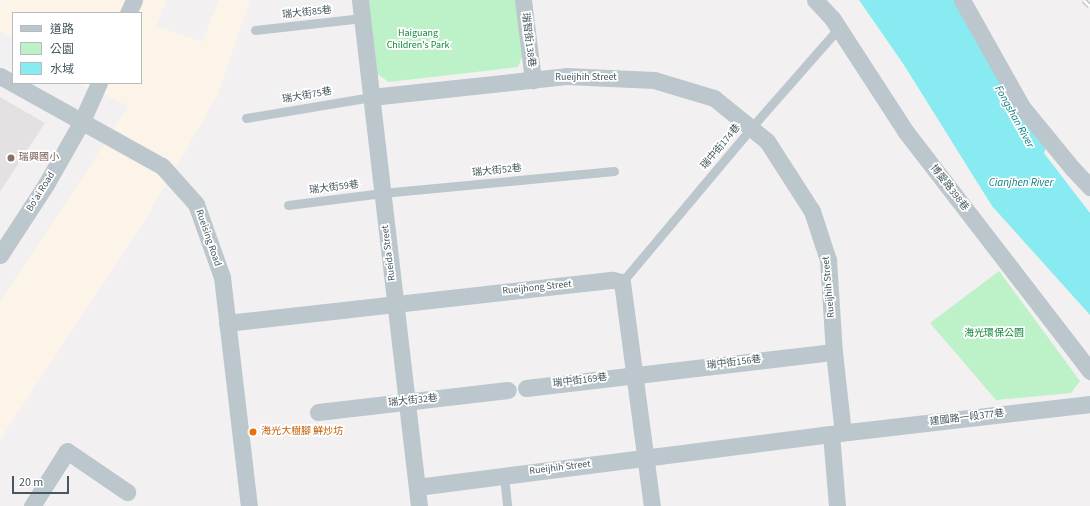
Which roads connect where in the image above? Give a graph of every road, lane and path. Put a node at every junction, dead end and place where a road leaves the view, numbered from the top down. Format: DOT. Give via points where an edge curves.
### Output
graph roads {
  1 [pos="134,0"];
  2 [pos="360,0"];
  3 [pos="523,0"];
  4 [pos="815,0"];
  5 [pos="962,0"];
  6 [pos="128,12"];
  7 [pos="362,18"];
  8 [pos="839,28"];
  9 [pos="255,30"];
  10 [pos="0,76"];
  11 [pos="533,80"];
  12 [pos="12,83"];
  13 [pos="14,84"];
  14 [pos="99,84"];
  15 [pos="371,97"];
  16 [pos="246,118"];
  17 [pos="81,123"];
  18 [pos="751,128"];
  19 [pos="614,171"];
  20 [pos="1090,187"];
  21 [pos="382,193"];
  22 [pos="288,205"];
  23 [pos="0,255"];
  24 [pos="622,282"];
  25 [pos="395,304"];
  26 [pos="227,323"];
  27 [pos="834,352"];
  28 [pos="1090,371"];
  29 [pos="634,375"];
  30 [pos="526,388"];
  31 [pos="508,390"];
  32 [pos="407,401"];
  33 [pos="1090,404"];
  34 [pos="318,412"];
  35 [pos="837,433"];
  36 [pos="645,457"];
  37 [pos="504,476"];
  38 [pos="417,487"];
  39 [pos="127,492"];
  40 [pos="32,506"];
  41 [pos="249,506"];
  42 [pos="419,506"];
  43 [pos="508,506"];
  44 [pos="652,506"];
  45 [pos="837,506"];
  1 -- 6 [label="street"];
  2 -- 7 [label="street, Rueida Street"];
  3 -- 11 [label="street, 瑞智街138巷"];
  4 -- 8 [label="street, 博愛路398巷"];
  5 -- 20 [label="street" via="1022,107 1072,169"];
  7 -- 9 [label="lane, 瑞大街85巷"];
  7 -- 15 [label="street, Rueida Street"];
  8 -- 18 [label="lane, 瑞中街174巷"];
  8 -- 28 [label="street, 博愛路398巷" via="906,132"];
  10 -- 12 [label="street, Rueising Road"];
  11 -- 15 [label="street, Rueijhih Street"];
  11 -- 18 [label="street, Rueijhih Street" via="566,76 654,80 714,98"];
  13 -- 17 [label="street, Rueising Road"];
  14 -- 17 [label="street, Bo'ai Road"];
  15 -- 16 [label="lane, 瑞大街75巷"];
  15 -- 21 [label="street, Rueida Street"];
  17 -- 23 [label="street, Bo'ai Road" via="45,186"];
  17 -- 26 [label="street, Rueising Road" via="162,166 196,204 222,277"];
  18 -- 24 [label="lane, 瑞中街174巷"];
  18 -- 27 [label="street, Rueijhih Street" via="766,141 812,211 828,260"];
  19 -- 21 [label="lane, 瑞大街52巷"];
  21 -- 22 [label="lane, 瑞大街59巷"];
  21 -- 25 [label="street, Rueida Street"];
  24 -- 25 [label="street, Rueijhong Street" via="613,280"];
  24 -- 29 [label="street"];
  25 -- 26 [label="street, Rueijhong Street"];
  25 -- 32 [label="street, Rueida Street"];
  26 -- 41 [label="street, Rueising Road"];
  27 -- 29 [label="street, 瑞中街156巷"];
  27 -- 35 [label="street, Rueijhih Street"];
  29 -- 30 [label="street, 瑞中街169巷"];
  29 -- 36 [label="street"];
  31 -- 32 [label="street, 瑞大街32巷"];
  32 -- 34 [label="street, 瑞大街32巷"];
  32 -- 38 [label="street, Rueida Street"];
  33 -- 35 [label="street, 建國路一段377巷"];
  35 -- 36 [label="street, Rueijhih Street"];
  35 -- 45 [label="street"];
  36 -- 37 [label="street, Rueijhih Street"];
  36 -- 44 [label="street"];
  37 -- 38 [label="street, Rueijhih Street"];
  37 -- 43 [label="lane"];
  38 -- 42 [label="street, Rueida Street"];
  39 -- 40 [label="street" via="67,451"];
}
